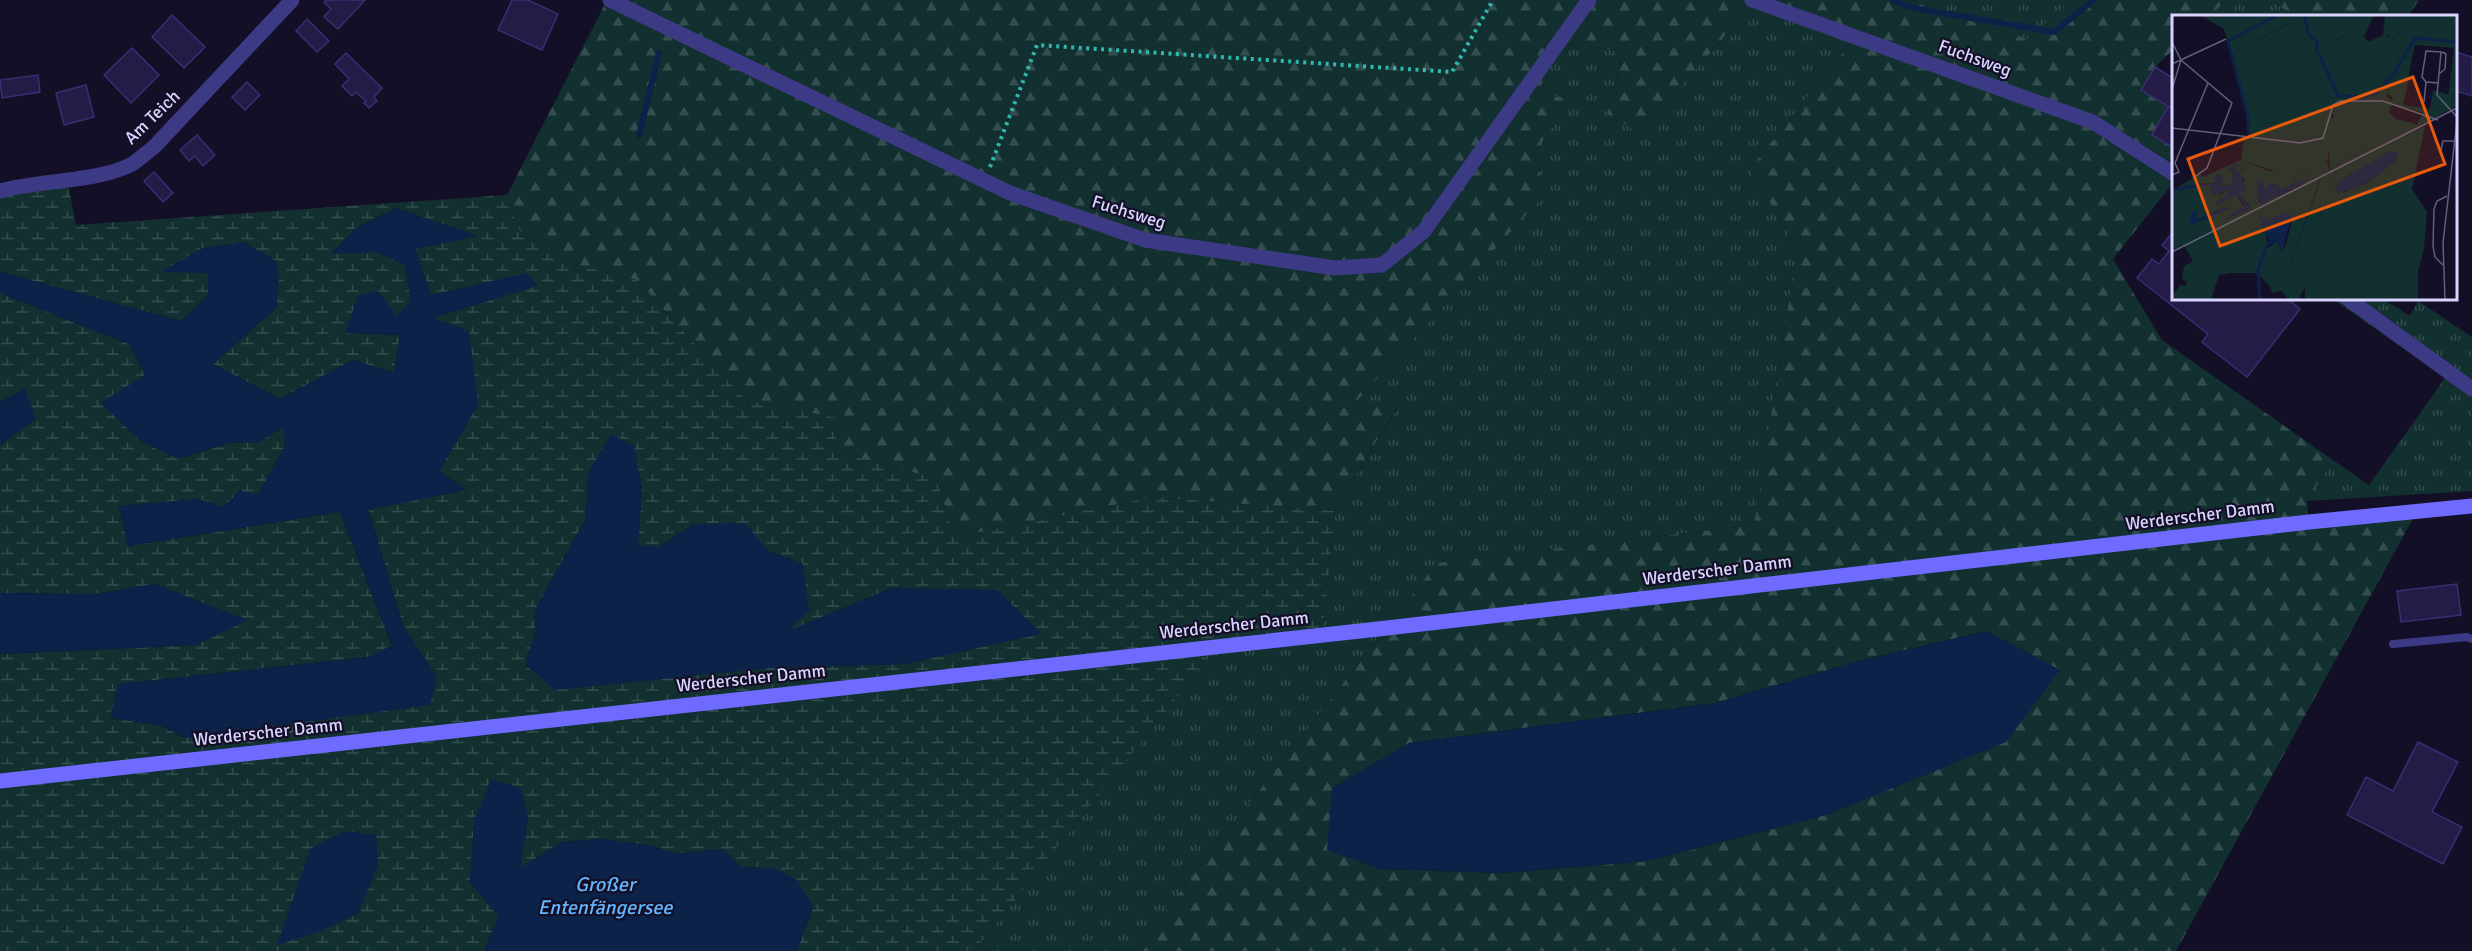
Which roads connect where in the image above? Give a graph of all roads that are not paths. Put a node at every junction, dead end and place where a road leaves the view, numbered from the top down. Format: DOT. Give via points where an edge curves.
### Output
graph roads {
  1 [pos="292,0"];
  2 [pos="610,0"];
  3 [pos="1589,0"];
  4 [pos="1752,0"];
  5 [pos="2172,173"];
  6 [pos="0,191"];
  7 [pos="2350,300"];
  8 [pos="2472,389"];
  9 [pos="2472,506"];
  10 [pos="2472,639"];
  11 [pos="2393,645"];
  12 [pos="0,781"];
  1 -- 6 [label="street, Am Teich" via="154,147 132,164 108,173"];
  2 -- 3 [label="street, Fuchsweg" via="1010,193 1144,240 1335,268 1382,265 1424,231"];
  4 -- 5 [label="street, Fuchsweg" via="2093,122"];
  7 -- 8 [label="street"];
  9 -- 12 [label="street, Werderscher Damm"];
  10 -- 11 [label="lane"];
}
